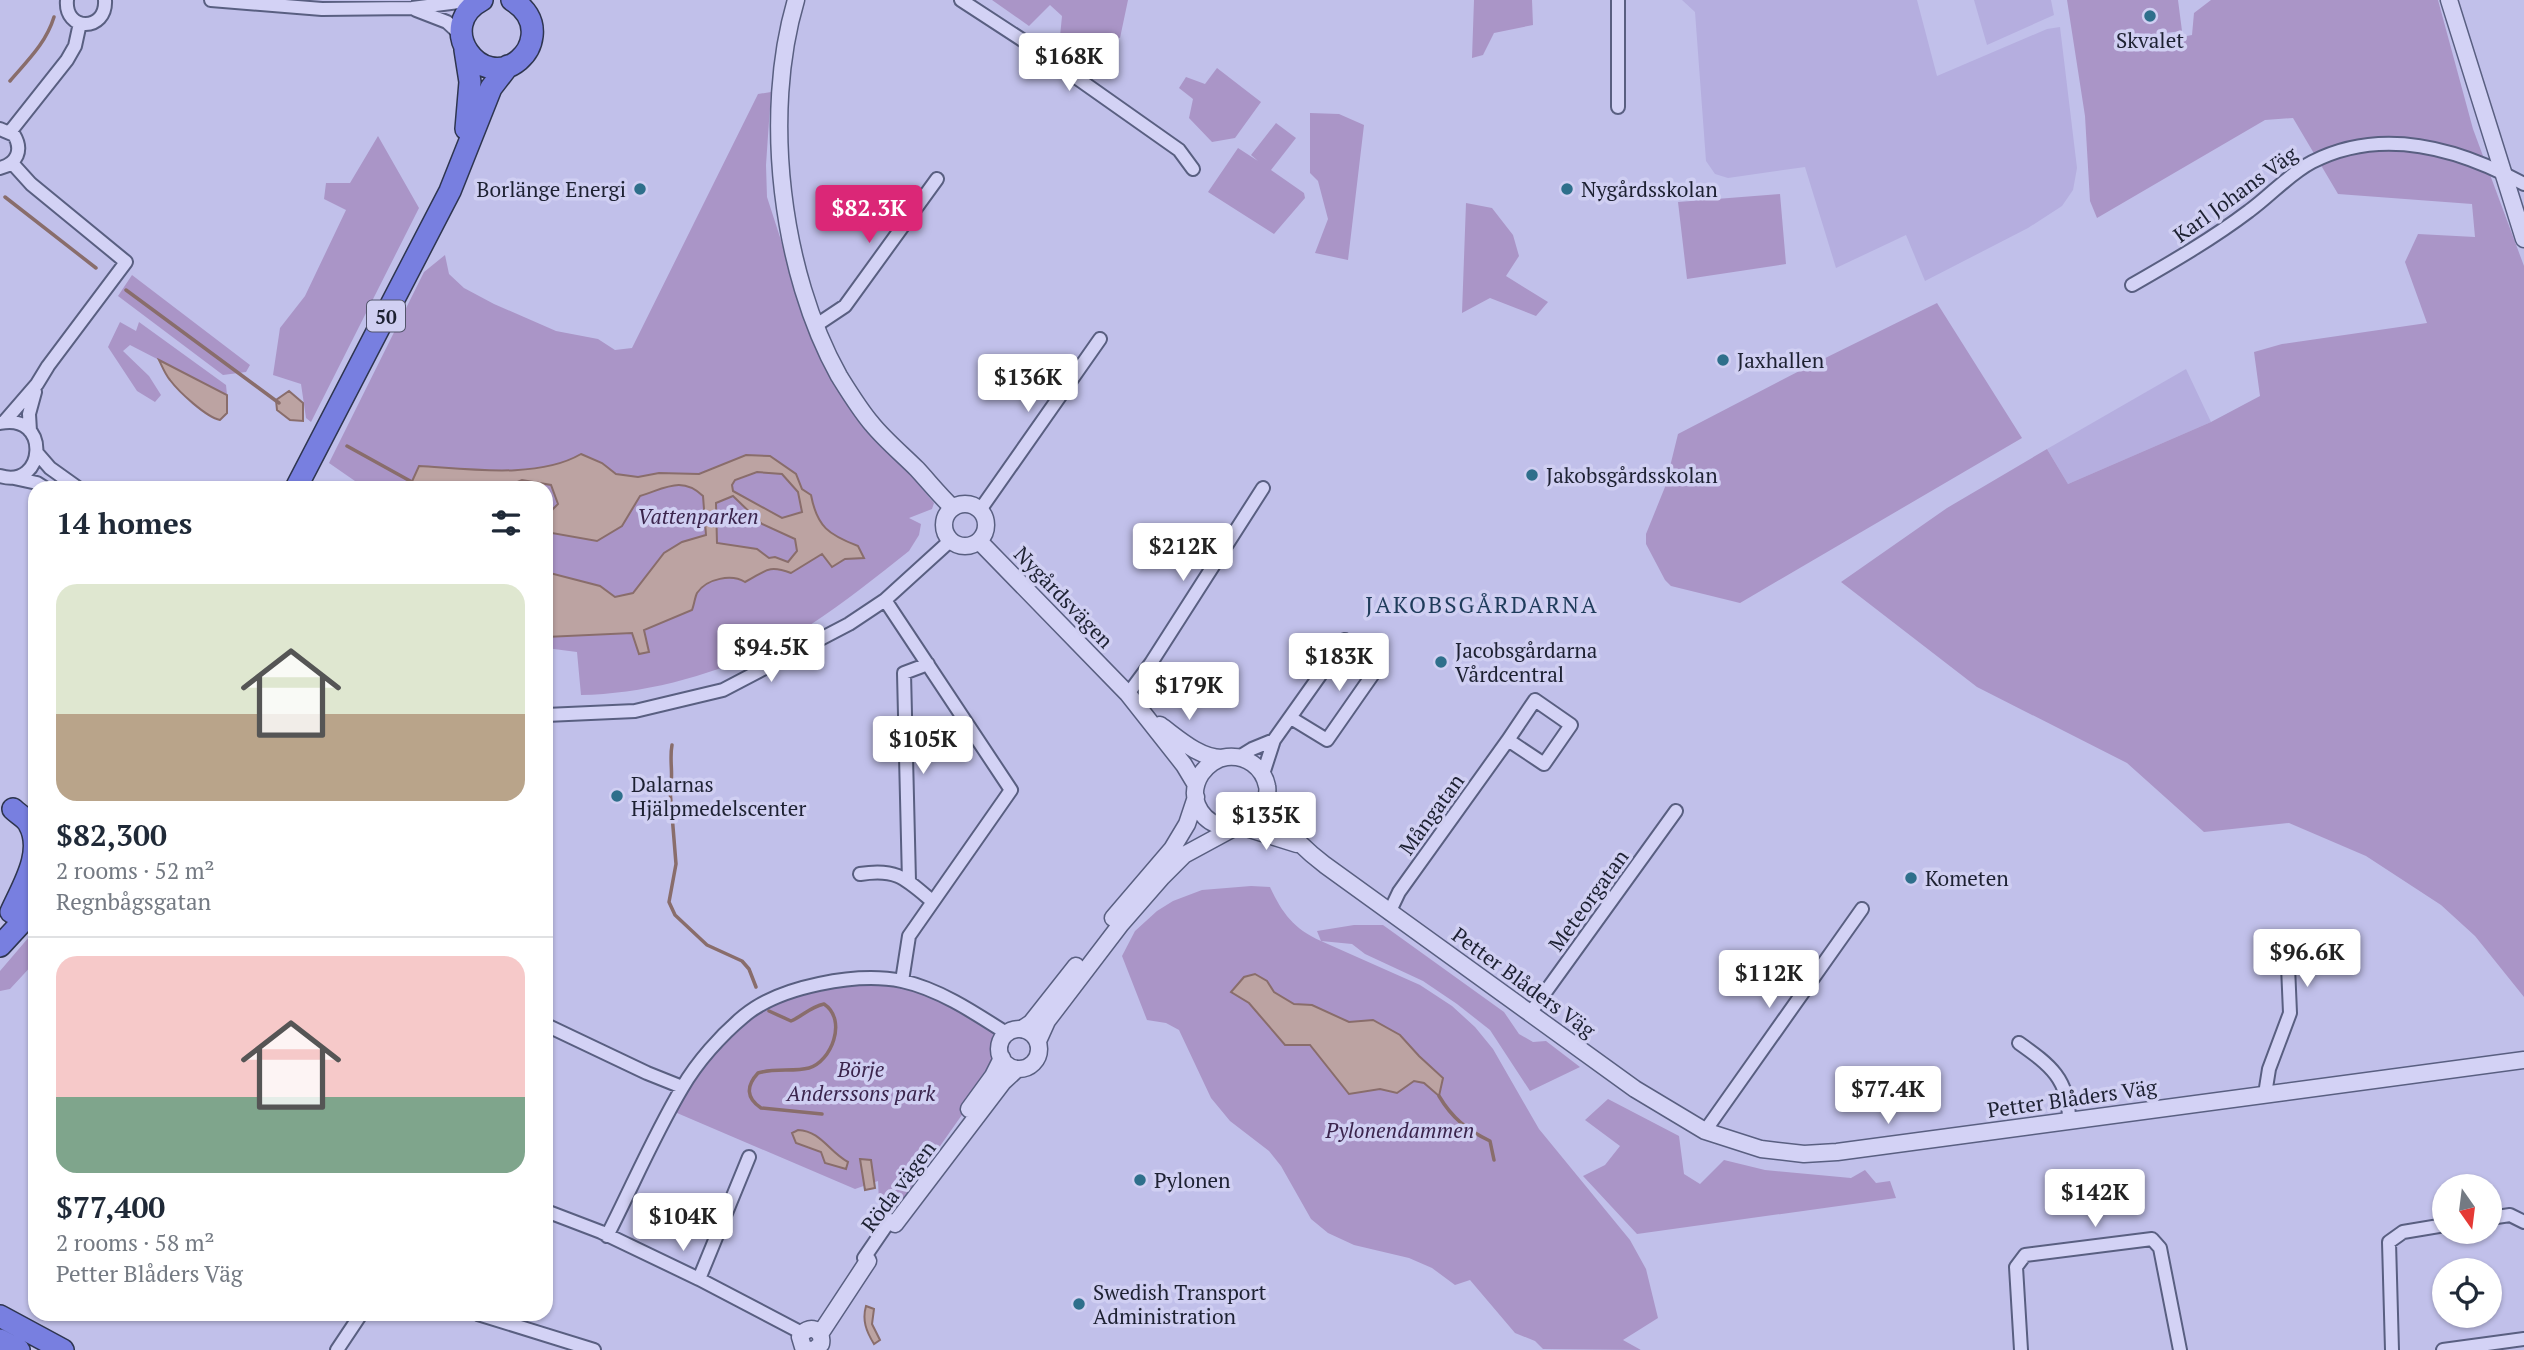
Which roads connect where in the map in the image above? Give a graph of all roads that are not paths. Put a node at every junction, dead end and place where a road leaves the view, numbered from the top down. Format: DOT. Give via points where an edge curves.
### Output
graph roads {
  1 [pos="67,0"];
  2 [pos="106,0"];
  3 [pos="211,0"];
  4 [pos="474,0"];
  5 [pos="482,0"];
  6 [pos="512,0"];
  7 [pos="537,0"];
  8 [pos="796,0"];
  9 [pos="961,0"];
  10 [pos="1618,0"];
  11 [pos="2449,0"];
  12 [pos="412,8"];
  13 [pos="80,23"];
  14 [pos="531,23"];
  15 [pos="463,43"];
  16 [pos="508,66"];
  17 [pos="1618,107"];
  18 [pos="5,130"];
  19 [pos="462,159"];
  20 [pos="6,165"];
  21 [pos="1193,169"];
  22 [pos="2503,173"];
  23 [pos="937,179"];
  24 [pos="2524,184"];
  25 [pos="2524,239"];
  26 [pos="2132,285"];
  27 [pos="815,326"];
  28 [pos="1100,339"];
  29 [pos="37,384"];
  30 [pos="2,423"];
  31 [pos="30,431"];
  32 [pos="37,453"];
  33 [pos="7,477"];
  34 [pos="28,481"];
  35 [pos="68,481"];
  36 [pos="298,481"];
  37 [pos="1263,488"];
  38 [pos="953,508"];
  39 [pos="980,510"];
  40 [pos="951,540"];
  41 [pos="979,541"];
  42 [pos="885,600"];
  43 [pos="928,664"];
  44 [pos="1128,694"];
  45 [pos="553,715"];
  46 [pos="1147,715"];
  47 [pos="1291,718"];
  48 [pos="1274,740"];
  49 [pos="1508,740"];
  50 [pos="1231,757"];
  51 [pos="1263,774"];
  52 [pos="1196,791"];
  53 [pos="1268,797"];
  54 [pos="13,809"];
  55 [pos="1676,811"];
  56 [pos="28,822"];
  57 [pos="1237,828"];
  58 [pos="1298,844"];
  59 [pos="28,870"];
  60 [pos="860,874"];
  61 [pos="909,881"];
  62 [pos="28,891"];
  63 [pos="932,901"];
  64 [pos="1863,909"];
  65 [pos="1389,913"];
  66 [pos="28,916"];
  67 [pos="5,918"];
  68 [pos="0,946"];
  69 [pos="2288,966"];
  70 [pos="902,981"];
  71 [pos="1531,1012"];
  72 [pos="553,1028"];
  73 [pos="1014,1031"];
  74 [pos="1038,1041"];
  75 [pos="2019,1042"];
  76 [pos="1002,1058"];
  77 [pos="2524,1060"];
  78 [pos="1017,1069"];
  79 [pos="682,1087"];
  80 [pos="2265,1094"];
  81 [pos="2069,1120"];
  82 [pos="1705,1131"];
  83 [pos="749,1157"];
  84 [pos="553,1215"];
  85 [pos="2502,1216"];
  86 [pos="893,1222"];
  87 [pos="2524,1223"];
  88 [pos="2432,1228"];
  89 [pos="607,1236"];
  90 [pos="867,1260"];
  91 [pos="699,1279"];
  92 [pos="0,1316"];
  93 [pos="356,1321"];
  94 [pos="501,1321"];
  95 [pos="2524,1339"];
  96 [pos="0,1340"];
  97 [pos="811,1343"];
  98 [pos="2457,1349"];
  99 [pos="19,1350"];
  100 [pos="63,1350"];
  101 [pos="337,1350"];
  102 [pos="594,1350"];
  103 [pos="2021,1350"];
  104 [pos="2180,1350"];
  105 [pos="2392,1350"];
  106 [pos="2443,1350"];
  1 -- 13 [label="street" via="67,11"];
  2 -- 13 [label="street" via="99,19"];
  3 -- 12 [label="street" via="306,9"];
  4 -- 12 [label="street"];
  5 -- 15 [label="highway" via="465,16"];
  6 -- 14 [label="highway" via="524,9"];
  7 -- 14 [label="highway"];
  8 -- 27 [label="street" via="780,81 779,152 791,237"];
  9 -- 21 [label="street" via="1179,150"];
  10 -- 17 [label="street"];
  11 -- 22 [label="street"];
  12 -- 15 [label="street" via="447,22"];
  13 -- 18 [label="street" via="67,60"];
  14 -- 16 [label="highway" via="528,49"];
  15 -- 16 [label="highway" via="470,57 484,66"];
  15 -- 19 [label="highway, 50" via="470,99"];
  16 -- 19 [label="highway, 50" via="491,88"];
  18 -- 20 [label="street" via="19,146 16,158"];
  19 -- 36 [label="highway, 50" via="450,191"];
  20 -- 29 [label="street" via="126,262"];
  22 -- 24 [label="street, Karl Johans Väg"];
  22 -- 25 [label="street"];
  22 -- 26 [label="street, Karl Johans Väg" via="2419,144 2348,147 2308,164 2240,218"];
  23 -- 27 [label="street" via="845,306"];
  27 -- 38 [label="street" via="839,376 872,425"];
  28 -- 39 [label="street"];
  29 -- 30 [label="street"];
  29 -- 31 [label="street"];
  30 -- 31 [label="street" via="13,422"];
  31 -- 32 [label="street"];
  32 -- 33 [label="street" via="29,469"];
  32 -- 35 [label="street"];
  33 -- 34 [label="street"];
  37 -- 44 [label="street"];
  38 -- 39 [label="street" via="970,505"];
  38 -- 40 [label="street" via="944,524"];
  39 -- 41 [label="street" via="986,529"];
  40 -- 41 [label="street" via="968,546"];
  40 -- 42 [label="street"];
  41 -- 44 [label="street, Nygårdsvägen"];
  42 -- 43 [label="street"];
  42 -- 45 [label="street" via="723,690 635,711"];
  43 -- 61 [label="street" via="904,673"];
  43 -- 63 [label="street" via="1011,790"];
  44 -- 46 [label="street, Nygårdsvägen"];
  46 -- 50 [label="street, Nygårdsvägen" via="1197,751 1213,758"];
  46 -- 52 [label="street, Nygårdsvägen" via="1185,765"];
  47 -- 47 [label="street" via="1345,640 1380,664 1326,740"];
  47 -- 48 [label="street"];
  48 -- 50 [label="street"];
  48 -- 51 [label="street"];
  49 -- 49 [label="street, Mångatan" via="1535,700 1571,725 1544,764"];
  49 -- 65 [label="street, Mångatan" via="1399,892"];
  50 -- 51 [label="street" via="1248,761"];
  50 -- 52 [label="street" via="1206,768"];
  51 -- 53 [label="street"];
  52 -- 57 [label="street" via="1198,807 1212,823"];
  52 -- 73 [label="street" via="1187,824 1171,849 1031,1023"];
  53 -- 57 [label="street" via="1259,816"];
  53 -- 58 [label="street, Petter Blåders Väg"];
  54 -- 56 [label="highway"];
  55 -- 71 [label="street, Meteorgatan"];
  57 -- 58 [label="street, Petter Blåders Väg"];
  57 -- 74 [label="street" via="1184,855 1162,877 1055,1010"];
  58 -- 65 [label="street, Petter Blåders Väg"];
  59 -- 67 [label="highway"];
  60 -- 61 [label="street" via="881,871"];
  61 -- 63 [label="street"];
  62 -- 67 [label="highway"];
  63 -- 70 [label="street" via="909,936"];
  64 -- 82 [label="street"];
  65 -- 71 [label="street, Petter Blåders Väg"];
  66 -- 68 [label="highway"];
  69 -- 80 [label="street" via="2291,1013 2269,1069"];
  70 -- 73 [label="street" via="934,991"];
  70 -- 79 [label="street" via="852,979 780,996 745,1014"];
  71 -- 82 [label="street, Petter Blåders Väg" via="1635,1089"];
  72 -- 79 [label="street"];
  73 -- 74 [label="street" via="1034,1035"];
  73 -- 76 [label="street" via="999,1046"];
  74 -- 78 [label="street" via="1035,1060"];
  75 -- 81 [label="street" via="2057,1074 2066,1090"];
  76 -- 78 [label="street"];
  76 -- 86 [label="street, Röda vägen"];
  77 -- 80 [label="street, Petter Blåders Väg"];
  78 -- 86 [label="street, Röda vägen"];
  79 -- 89 [label="street"];
  80 -- 81 [label="street, Petter Blåders Väg"];
  81 -- 82 [label="street, Petter Blåders Väg" via="1804,1154 1761,1149"];
  83 -- 91 [label="street"];
  84 -- 89 [label="street"];
  85 -- 87 [label="street" via="2510,1215"];
  86 -- 90 [label="street, Röda vägen"];
  88 -- 105 [label="street" via="2403,1232 2389,1242"];
  89 -- 91 [label="street"];
  90 -- 97 [label="street, Röda vägen"];
  91 -- 97 [label="street"];
  92 -- 100 [label="highway"];
  93 -- 101 [label="street"];
  94 -- 102 [label="street"];
  95 -- 98 [label="street"];
  96 -- 99 [label="highway"];
  98 -- 106 [label="street"];
  103 -- 104 [label="street" via="2016,1267 2025,1255 2152,1239 2160,1248"];
}
